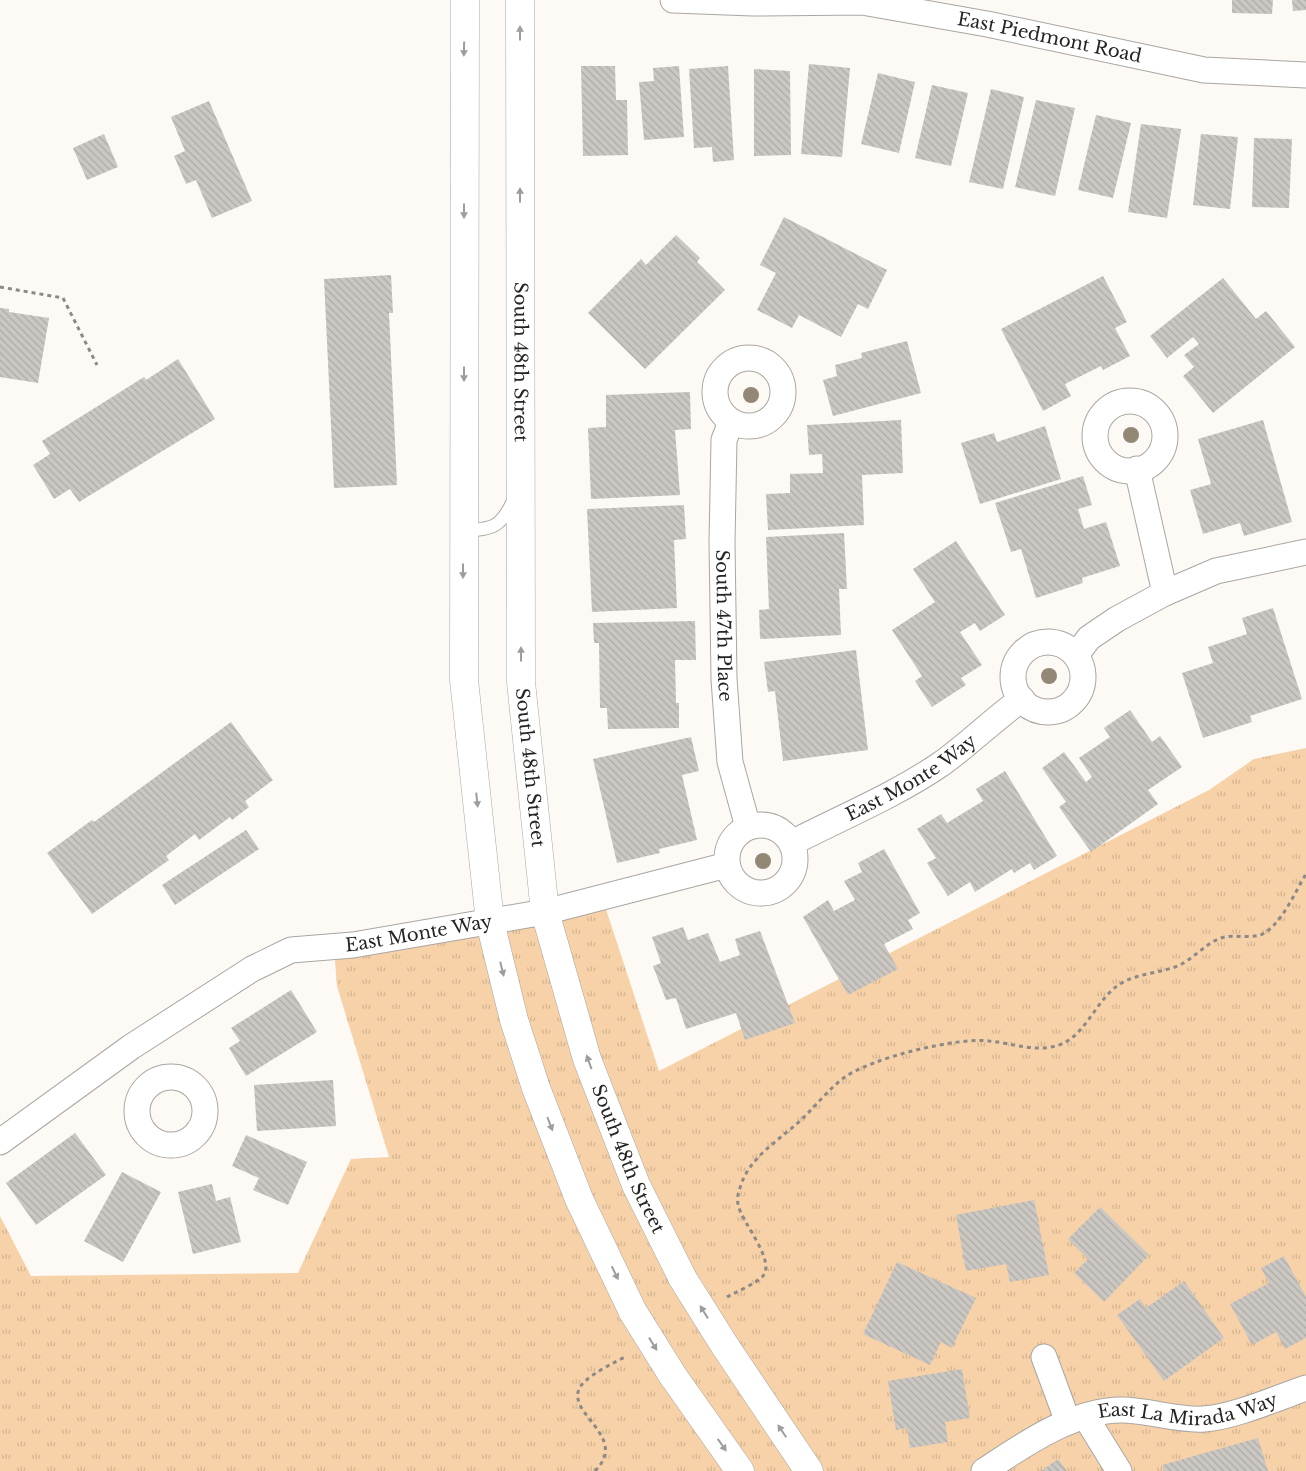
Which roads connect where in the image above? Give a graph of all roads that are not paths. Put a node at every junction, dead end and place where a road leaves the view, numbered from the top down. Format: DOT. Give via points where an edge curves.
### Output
graph roads {
  1 [pos="465,0"];
  2 [pos="520,0"];
  3 [pos="673,0"];
  4 [pos="753,2"];
  5 [pos="1306,76"];
  6 [pos="731,422"];
  7 [pos="1137,469"];
  8 [pos="521,486"];
  9 [pos="463,532"];
  10 [pos="1306,552"];
  11 [pos="1165,593"];
  12 [pos="1076,655"];
  13 [pos="1022,699"];
  14 [pos="748,827"];
  15 [pos="792,843"];
  16 [pos="727,865"];
  17 [pos="546,912"];
  18 [pos="490,922"];
  19 [pos="131,1047"];
  20 [pos="153,1081"];
  21 [pos="0,1142"];
  22 [pos="1044,1357"];
  23 [pos="1306,1388"];
  24 [pos="1076,1419"];
  25 [pos="740,1471"];
  26 [pos="809,1471"];
  27 [pos="984,1471"];
  28 [pos="1118,1471"];
  1 -- 9 [label="main road, one-way"];
  8 -- 2 [label="main road, South 48th Street, one-way"];
  3 -- 4 [label="street, East Piedmont Road"];
  4 -- 5 [label="street, East Piedmont Road" via="862,2 987,24 1204,70"];
  6 -- 14 [label="street, South 47th Place" via="724,440 724,679 730,762"];
  7 -- 11 [label="street"];
  8 -- 9 [label="lane" via="505,519 486,530"];
  17 -- 8 [label="main road, South 48th Street, one-way" via="522,682"];
  9 -- 18 [label="main road, one-way" via="464,680"];
  10 -- 11 [label="street" via="1216,571"];
  11 -- 12 [label="street" via="1089,638"];
  12 -- 13 [label="street" via="1082,666 1083,678 1074,700 1054,711 1042,711"];
  12 -- 13 [label="street" via="1058,643 1042,643 1027,649 1019,658 1014,674 1016,690"];
  13 -- 15 [label="street, East Monte Way" via="942,763 883,799"];
  14 -- 15 [label="street" via="768,825 778,828"];
  14 -- 16 [label="street" via="731,842"];
  15 -- 16 [label="street" via="796,864 787,883 778,890 757,894 746,891 737,884"];
  16 -- 17 [label="street, East Monte Way"];
  17 -- 18 [label="street, East Monte Way"];
  26 -- 17 [label="main road, South 48th Street, one-way, bridge" via="683,1279 636,1185 588,1059"];
  18 -- 19 [label="street, East Monte Way" via="353,945 292,950 252,969"];
  18 -- 25 [label="main road, one-way, bridge" via="514,1020 536,1088 579,1199 633,1312 673,1376"];
  19 -- 20 [label="street"];
  19 -- 21 [label="street, East Monte Way"];
  22 -- 24 [label="street"];
  23 -- 24 [label="street, East La Mirada Way" via="1204,1419 1123,1410"];
  24 -- 27 [label="street, East La Mirada Way" via="1032,1439"];
  24 -- 28 [label="street"];
}
